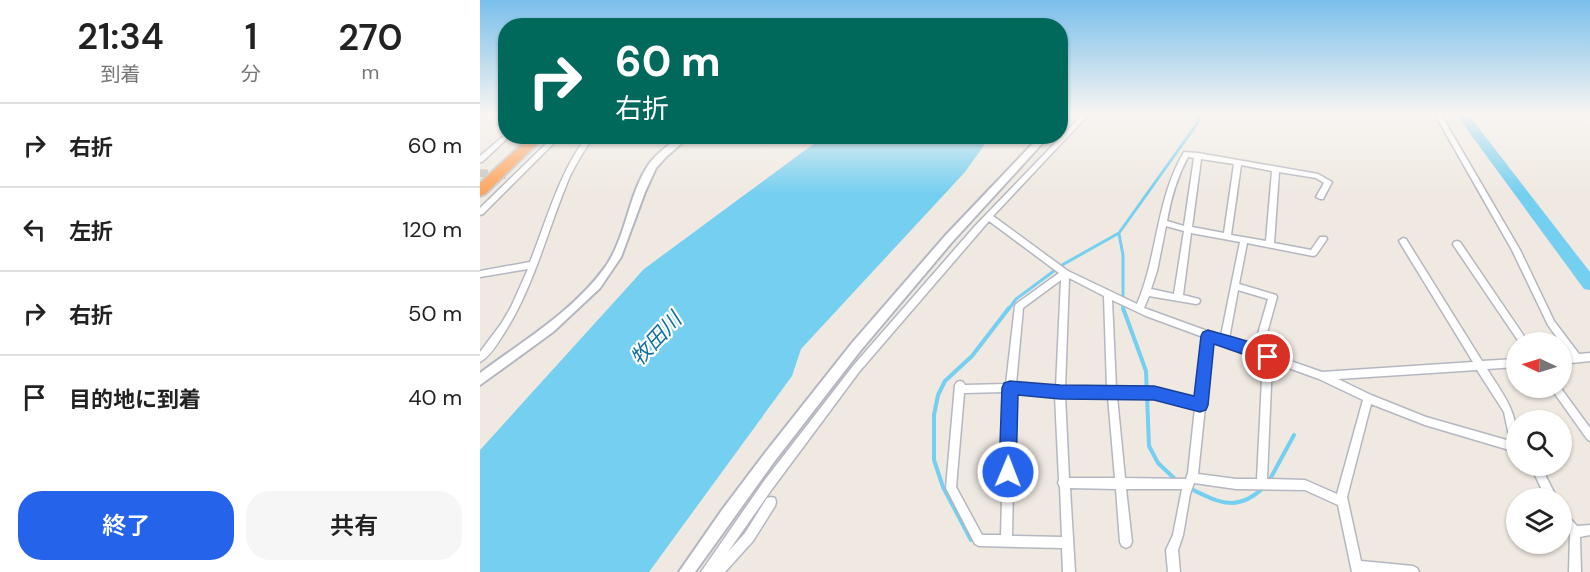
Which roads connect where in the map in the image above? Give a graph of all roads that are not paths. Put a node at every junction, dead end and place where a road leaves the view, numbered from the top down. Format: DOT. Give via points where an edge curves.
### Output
graph roads {
  1 [pos="1452,140"];
  2 [pos="498,144"];
  3 [pos="516,144"];
  4 [pos="530,144"];
  5 [pos="550,144"];
  6 [pos="586,144"];
  7 [pos="676,144"];
  8 [pos="1038,144"];
  9 [pos="1058,144"];
  10 [pos="1198,155"];
  11 [pos="480,160"];
  12 [pos="1238,162"];
  13 [pos="1276,168"];
  14 [pos="506,175"];
  15 [pos="480,177"];
  16 [pos="516,177"];
  17 [pos="480,191"];
  18 [pos="1320,197"];
  19 [pos="480,212"];
  20 [pos="989,218"];
  21 [pos="1164,223"];
  22 [pos="1187,229"];
  23 [pos="1227,237"];
  24 [pos="1323,239"];
  25 [pos="1244,240"];
  26 [pos="1403,241"];
  27 [pos="1457,244"];
  28 [pos="1270,245"];
  29 [pos="533,265"];
  30 [pos="1065,273"];
  31 [pos="480,274"];
  32 [pos="1234,286"];
  33 [pos="1148,292"];
  34 [pos="1108,294"];
  35 [pos="1178,298"];
  36 [pos="1196,301"];
  37 [pos="1139,309"];
  38 [pos="1517,332"];
  39 [pos="1208,336"];
  40 [pos="1224,341"];
  41 [pos="1257,351"];
  42 [pos="1268,357"];
  43 [pos="480,358"];
  44 [pos="1576,358"];
  45 [pos="1589,358"];
  46 [pos="1572,359"];
  47 [pos="1506,364"];
  48 [pos="1479,365"];
  49 [pos="1322,376"];
  50 [pos="480,380"];
  51 [pos="1010,388"];
  52 [pos="1060,392"];
  53 [pos="1112,393"];
  54 [pos="1368,398"];
  55 [pos="1563,398"];
  56 [pos="1200,405"];
  57 [pos="1507,410"];
  58 [pos="1590,436"];
  59 [pos="1506,442"];
  60 [pos="1190,481"];
  61 [pos="1064,483"];
  62 [pos="1120,483"];
  63 [pos="1262,484"];
  64 [pos="1343,501"];
  65 [pos="771,502"];
  66 [pos="1572,529"];
  67 [pos="1590,530"];
  68 [pos="1575,532"];
  69 [pos="1006,541"];
  70 [pos="1126,542"];
  71 [pos="1066,543"];
  72 [pos="1358,569"];
  73 [pos="686,572"];
  74 [pos="707,572"];
  75 [pos="717,572"];
  76 [pos="1068,572"];
  77 [pos="1174,572"];
  78 [pos="1413,572"];
  79 [pos="1575,572"];
  1 -- 44 [label="street" via="1516,250 1551,323"];
  2 -- 11 [label="street"];
  3 -- 15 [label="highway"];
  4 -- 17 [label="highway"];
  5 -- 16 [label="street"];
  6 -- 29 [label="street" via="568,171"];
  7 -- 50 [label="street" via="646,178 621,251 608,271 578,302"];
  8 -- 73 [label="street" via="846,360"];
  9 -- 20 [label="street"];
  10 -- 12 [label="street"];
  10 -- 21 [label="street" via="1186,154 1174,172"];
  10 -- 22 [label="street"];
  12 -- 13 [label="street"];
  12 -- 23 [label="street"];
  13 -- 18 [label="street" via="1318,176 1328,182"];
  13 -- 28 [label="street"];
  14 -- 16 [label="street"];
  16 -- 19 [label="street"];
  20 -- 30 [label="street"];
  20 -- 74 [label="street" via="856,369"];
  21 -- 22 [label="street"];
  21 -- 33 [label="street"];
  22 -- 23 [label="street"];
  22 -- 35 [label="street"];
  23 -- 25 [label="street"];
  24 -- 28 [label="street" via="1313,253"];
  25 -- 28 [label="street"];
  25 -- 32 [label="street"];
  26 -- 48 [label="street"];
  27 -- 38 [label="street"];
  29 -- 31 [label="street"];
  29 -- 43 [label="street" via="508,324"];
  30 -- 34 [label="street"];
  30 -- 51 [label="street" via="1019,306"];
  30 -- 52 [label="street"];
  32 -- 40 [label="street"];
  32 -- 41 [label="street" via="1273,297"];
  33 -- 35 [label="street"];
  33 -- 37 [label="street"];
  34 -- 37 [label="street"];
  34 -- 53 [label="street"];
  35 -- 36 [label="street"];
  37 -- 39 [label="street"];
  39 -- 40 [label="street"];
  39 -- 56 [label="street"];
  40 -- 41 [label="street"];
  41 -- 42 [label="street"];
  42 -- 49 [label="street"];
  42 -- 63 [label="street"];
  44 -- 45 [label="street"];
  44 -- 46 [label="street"];
  47 -- 48 [label="street"];
  48 -- 49 [label="street"];
  48 -- 57 [label="street"];
  49 -- 54 [label="street"];
  51 -- 52 [label="street"];
  51 -- 69 [label="street"];
  51 -- 69 [label="street" via="959,387 951,488 979,540"];
  52 -- 53 [label="street"];
  52 -- 61 [label="street"];
  53 -- 56 [label="street" via="1154,393"];
  53 -- 62 [label="street"];
  54 -- 59 [label="street" via="1425,421"];
  54 -- 64 [label="street"];
  55 -- 58 [label="street"];
  56 -- 60 [label="street"];
  60 -- 62 [label="street"];
  60 -- 63 [label="street"];
  60 -- 77 [label="street" via="1172,550"];
  61 -- 62 [label="street"];
  61 -- 71 [label="street"];
  62 -- 70 [label="street"];
  63 -- 64 [label="street" via="1305,485"];
  64 -- 72 [label="street"];
  65 -- 75 [label="street" via="749,537"];
  66 -- 68 [label="street"];
  67 -- 68 [label="street"];
  68 -- 79 [label="street"];
  69 -- 71 [label="street"];
  71 -- 76 [label="street"];
  72 -- 78 [label="street"];
}
